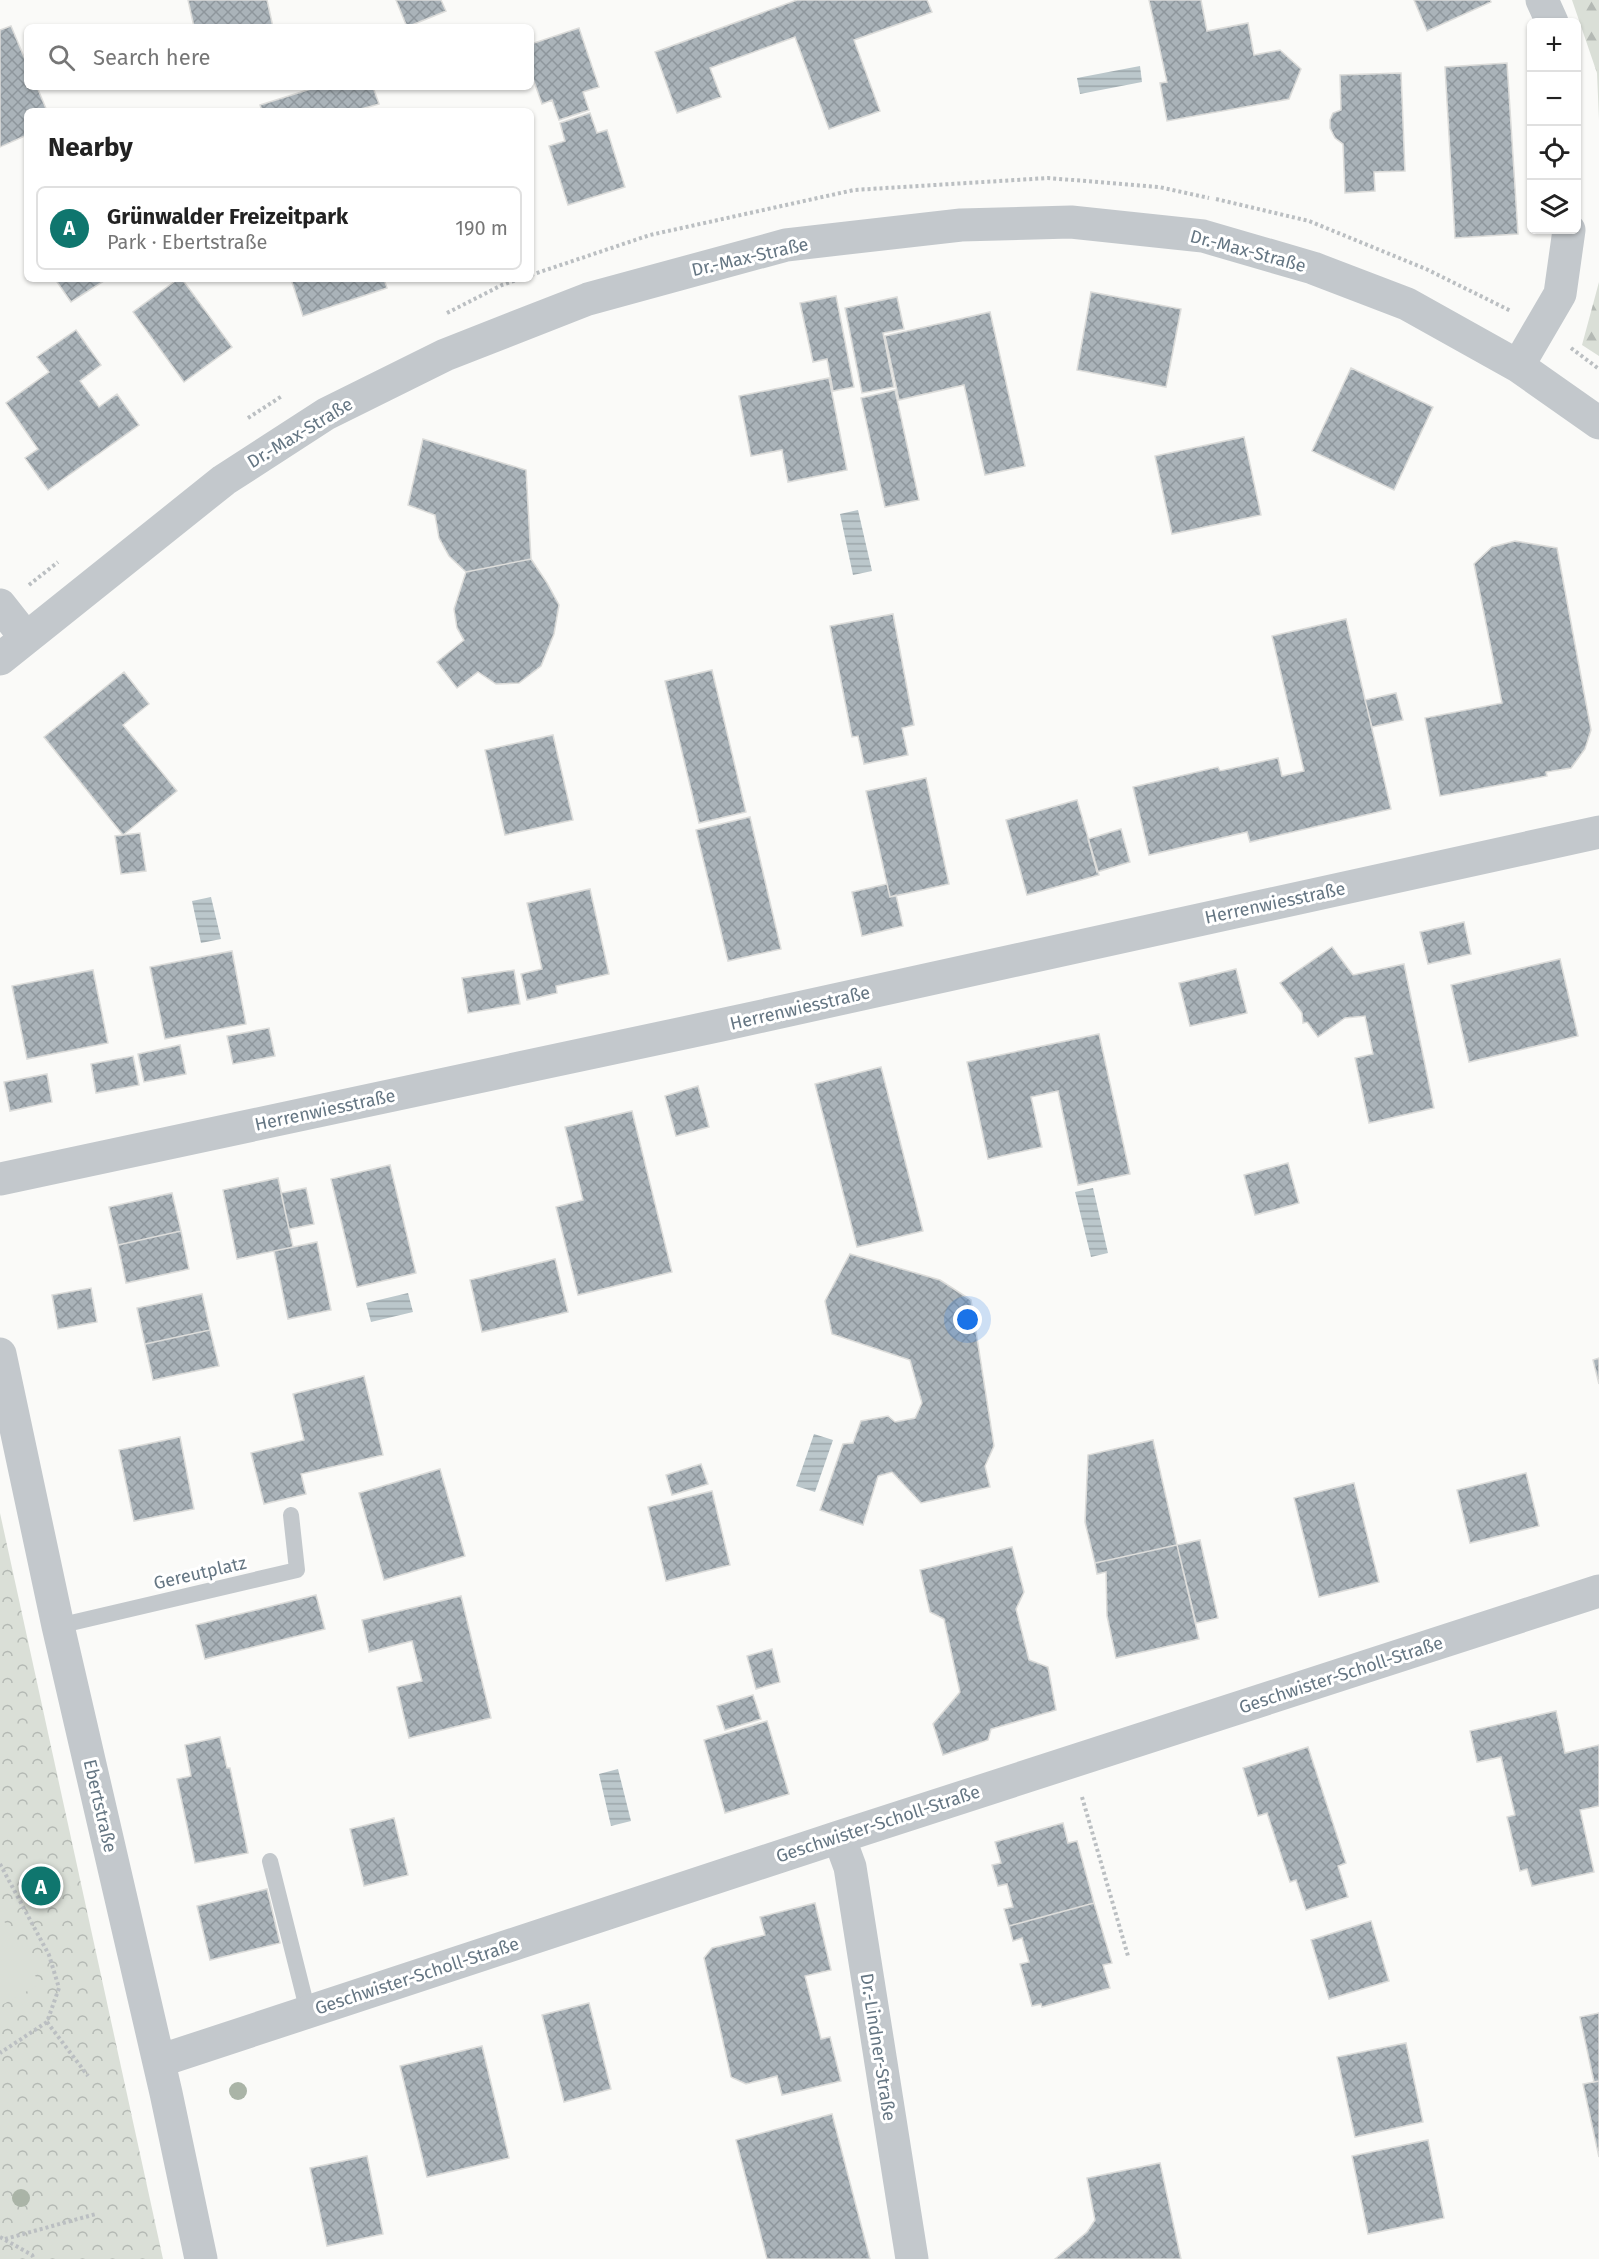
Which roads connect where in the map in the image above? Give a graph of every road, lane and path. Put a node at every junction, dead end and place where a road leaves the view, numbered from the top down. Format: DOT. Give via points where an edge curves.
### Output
graph roads {
  1 [pos="1542,0"];
  2 [pos="1550,18"];
  3 [pos="1568,234"];
  4 [pos="1518,366"];
  5 [pos="1599,423"];
  6 [pos="0,604"];
  7 [pos="26,638"];
  8 [pos="0,659"];
  9 [pos="1599,832"];
  10 [pos="0,1179"];
  11 [pos="0,1354"];
  12 [pos="291,1515"];
  13 [pos="1599,1591"];
  14 [pos="58,1626"];
  15 [pos="1072,1761"];
  16 [pos="839,1837"];
  17 [pos="270,1861"];
  18 [pos="0,1864"];
  19 [pos="1128,1956"];
  20 [pos="308,2012"];
  21 [pos="47,2022"];
  22 [pos="0,2053"];
  23 [pos="159,2061"];
  24 [pos="88,2076"];
  25 [pos="96,2214"];
  26 [pos="0,2237"];
  27 [pos="5,2239"];
  28 [pos="34,2259"];
  29 [pos="201,2259"];
  30 [pos="912,2259"];
  1 -- 2 [label="street"];
  3 -- 4 [label="street" via="1560,294"];
  4 -- 5 [label="street, Dr.-Max-Straße"];
  4 -- 7 [label="street, Dr.-Max-Straße" via="1407,304 1313,268 1203,236 1071,222 962,225 786,245 588,299 445,355 326,414 224,480"];
  6 -- 7 [label="street"];
  7 -- 8 [label="street, Dr.-Max-Straße"];
  9 -- 10 [label="street, Herrenwiesstraße"];
  11 -- 14 [label="street, Ebertstraße"];
  12 -- 14 [label="lane, Gereutplatz" via="297,1570"];
  13 -- 15 [label="street, Geschwister-Scholl-Straße"];
  14 -- 23 [label="street, Ebertstraße"];
  15 -- 16 [label="street, Geschwister-Scholl-Straße"];
  15 -- 19 [label="path"];
  16 -- 20 [label="street, Geschwister-Scholl-Straße"];
  16 -- 30 [label="street, Dr.-Lindner-Straße" via="850,1867"];
  17 -- 20 [label="lane"];
  18 -- 21 [label="path" via="49,1955 59,1988"];
  20 -- 23 [label="street, Geschwister-Scholl-Straße"];
  21 -- 22 [label="path"];
  21 -- 24 [label="path"];
  23 -- 29 [label="street, Ebertstraße"];
  25 -- 27 [label="path"];
  26 -- 27 [label="path"];
  27 -- 28 [label="path"];
}
